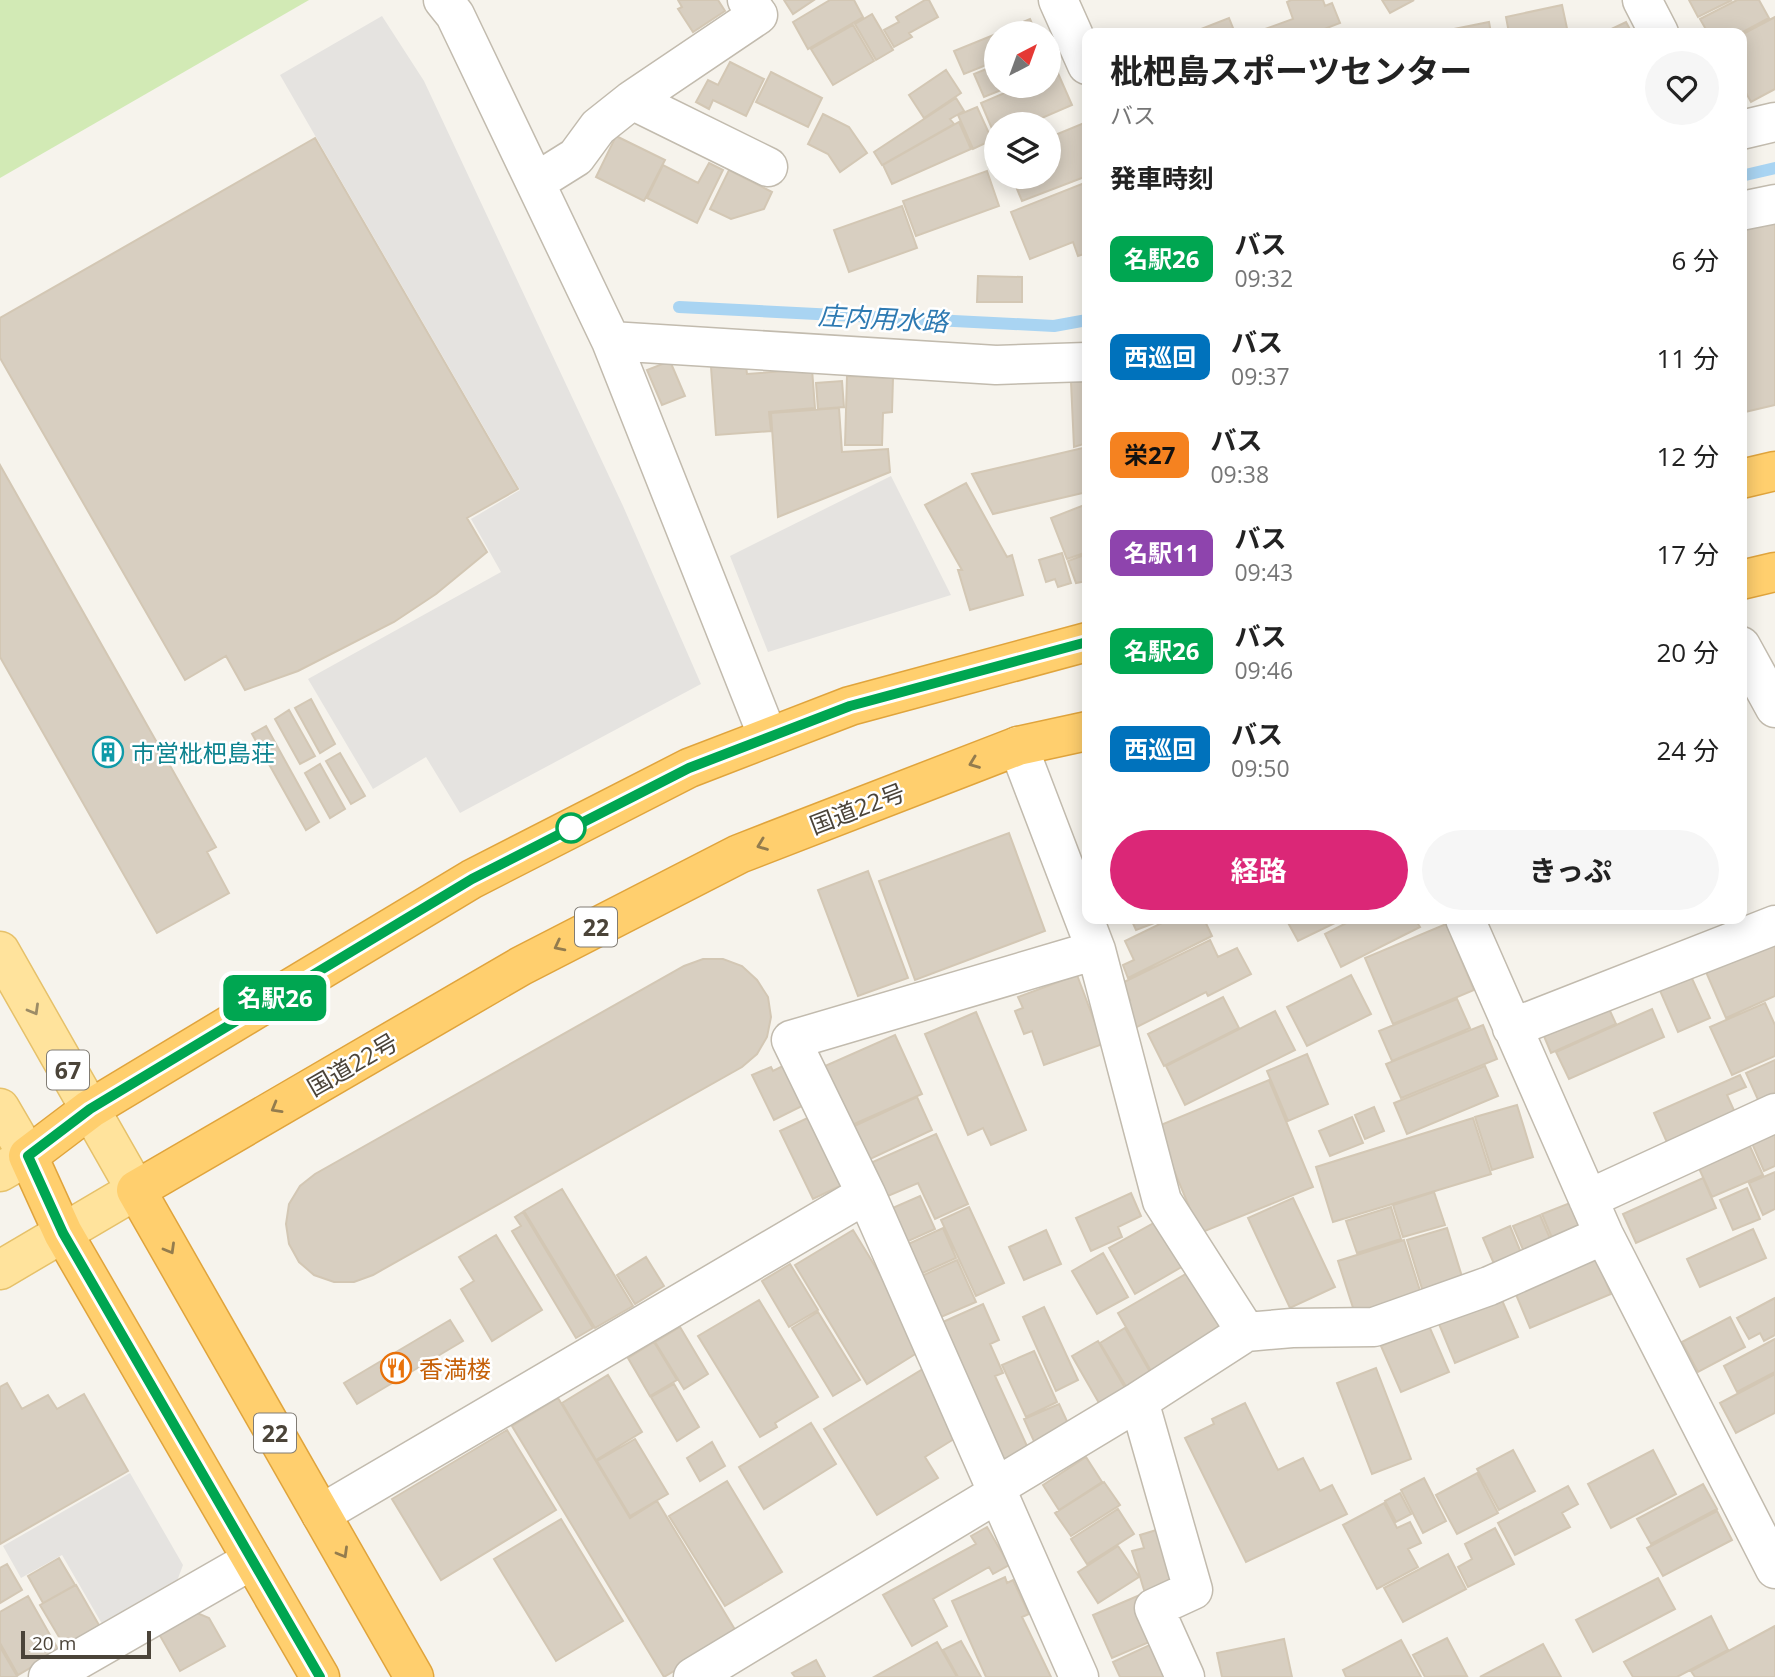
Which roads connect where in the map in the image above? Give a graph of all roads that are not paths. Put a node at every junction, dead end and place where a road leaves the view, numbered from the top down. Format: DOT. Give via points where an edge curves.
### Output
graph roads {
  1 [pos="747,0"];
  2 [pos="1058,0"];
  3 [pos="1642,0"];
  4 [pos="459,5"];
  5 [pos="1656,28"];
  6 [pos="1082,54"];
  7 [pos="632,100"];
  8 [pos="1775,122"];
  9 [pos="1747,129"];
  10 [pos="768,167"];
  11 [pos="536,182"];
  12 [pos="1775,204"];
  13 [pos="1747,210"];
  14 [pos="611,341"];
  15 [pos="1082,362"];
  16 [pos="1775,471"];
  17 [pos="1747,478"];
  18 [pos="1775,572"];
  19 [pos="1747,579"];
  20 [pos="1082,643"];
  21 [pos="1747,657"];
  22 [pos="1775,708"];
  23 [pos="1082,732"];
  24 [pos="768,737"];
  25 [pos="1018,746"];
  26 [pos="1082,913"];
  27 [pos="1086,924"];
  28 [pos="1467,924"];
  29 [pos="1775,925"];
  30 [pos="1096,950"];
  31 [pos="0,951"];
  32 [pos="1512,1028"];
  33 [pos="0,1108"];
  34 [pos="90,1109"];
  35 [pos="1775,1113"];
  36 [pos="14,1164"];
  37 [pos="136,1190"];
  38 [pos="866,1194"];
  39 [pos="1588,1199"];
  40 [pos="63,1233"];
  41 [pos="1604,1234"];
  42 [pos="0,1270"];
  43 [pos="1246,1332"];
  44 [pos="1139,1401"];
  45 [pos="997,1490"];
  46 [pos="321,1514"];
  47 [pos="252,1560"];
  48 [pos="1775,1569"];
  49 [pos="48,1677"];
  50 [pos="320,1677"];
  51 [pos="414,1677"];
  52 [pos="693,1677"];
  53 [pos="1079,1677"];
  54 [pos="1185,1677"];
  1 -- 7 [label="street" via="758,15"];
  2 -- 6 [label="street"];
  3 -- 5 [label="street"];
  4 -- 11 [label="street"];
  7 -- 10 [label="street"];
  7 -- 11 [label="street" via="598,127 576,156"];
  8 -- 9 [label="street"];
  11 -- 14 [label="street"];
  12 -- 13 [label="street"];
  14 -- 15 [label="street" via="996,365"];
  14 -- 24 [label="street"];
  16 -- 17 [label="highway"];
  18 -- 19 [label="highway"];
  20 -- 24 [label="highway" via="850,706"];
  21 -- 22 [label="street"];
  23 -- 25 [label="highway, 国道22号 / 22"];
  24 -- 34 [label="highway" via="689,768 472,879"];
  25 -- 26 [label="street"];
  25 -- 37 [label="highway, 国道22号 / 22, one-way" via="739,853 521,966"];
  27 -- 30 [label="street"];
  28 -- 32 [label="street"];
  29 -- 32 [label="street"];
  30 -- 38 [label="street" via="791,1040"];
  30 -- 43 [label="street" via="1162,1201"];
  31 -- 34 [label="main road, 67, one-way"];
  32 -- 39 [label="street"];
  33 -- 36 [label="main road"];
  34 -- 36 [label="highway"];
  34 -- 37 [label="main road, 67"];
  35 -- 39 [label="street"];
  36 -- 40 [label="highway"];
  37 -- 40 [label="main road"];
  37 -- 46 [label="highway, 22, one-way"];
  38 -- 45 [label="street"];
  38 -- 46 [label="street"];
  39 -- 41 [label="street"];
  40 -- 42 [label="main road"];
  40 -- 47 [label="highway"];
  41 -- 43 [label="street" via="1489,1286 1374,1327"];
  41 -- 48 [label="street"];
  43 -- 44 [label="street"];
  44 -- 45 [label="street"];
  44 -- 54 [label="street" via="1193,1590 1154,1608"];
  45 -- 52 [label="street"];
  45 -- 53 [label="street"];
  46 -- 51 [label="highway, 22, one-way"];
  47 -- 49 [label="street"];
  47 -- 50 [label="highway"];
}
